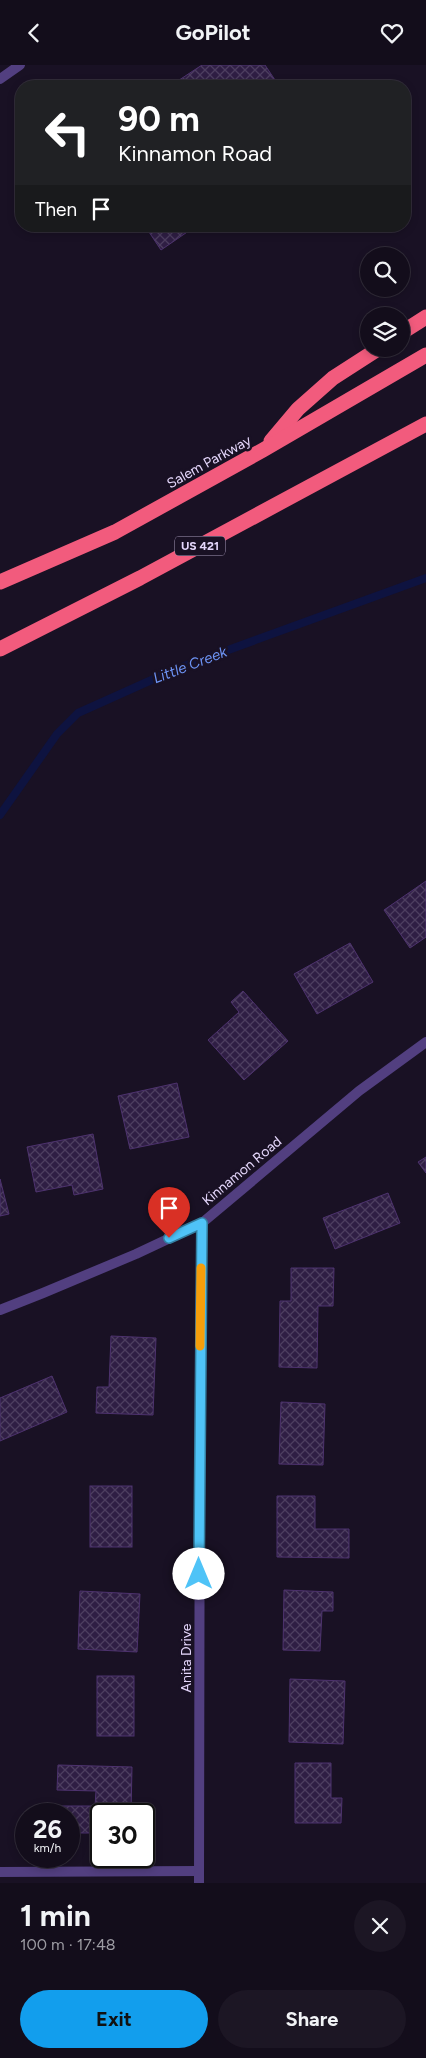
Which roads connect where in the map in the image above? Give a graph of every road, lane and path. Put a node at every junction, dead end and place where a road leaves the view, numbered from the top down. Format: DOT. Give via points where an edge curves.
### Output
graph roads {
  1 [pos="20,65"];
  2 [pos="0,79"];
  3 [pos="426,317"];
  4 [pos="410,327"];
  5 [pos="426,355"];
  6 [pos="366,357"];
  7 [pos="426,424"];
  8 [pos="263,450"];
  9 [pos="0,582"];
  10 [pos="0,649"];
  11 [pos="426,1043"];
  12 [pos="202,1223"];
  13 [pos="0,1309"];
  14 [pos="199,1871"];
  15 [pos="0,1872"];
  16 [pos="199,1883"];
  1 -- 2 [label="street"];
  3 -- 4 [label="highway"];
  5 -- 8 [label="highway, Salem Parkway"];
  6 -- 8 [label="highway" via="333,378 298,409"];
  7 -- 10 [label="highway, US 421" via="140,578"];
  8 -- 9 [label="highway, Salem Parkway" via="115,532"];
  11 -- 12 [label="street, Kinnamon Road" via="359,1091"];
  12 -- 13 [label="street, Kinnamon Road" via="128,1258"];
  12 -- 14 [label="street, Anita Drive"];
  14 -- 15 [label="street"];
  14 -- 16 [label="street, Anita Drive"];
}
